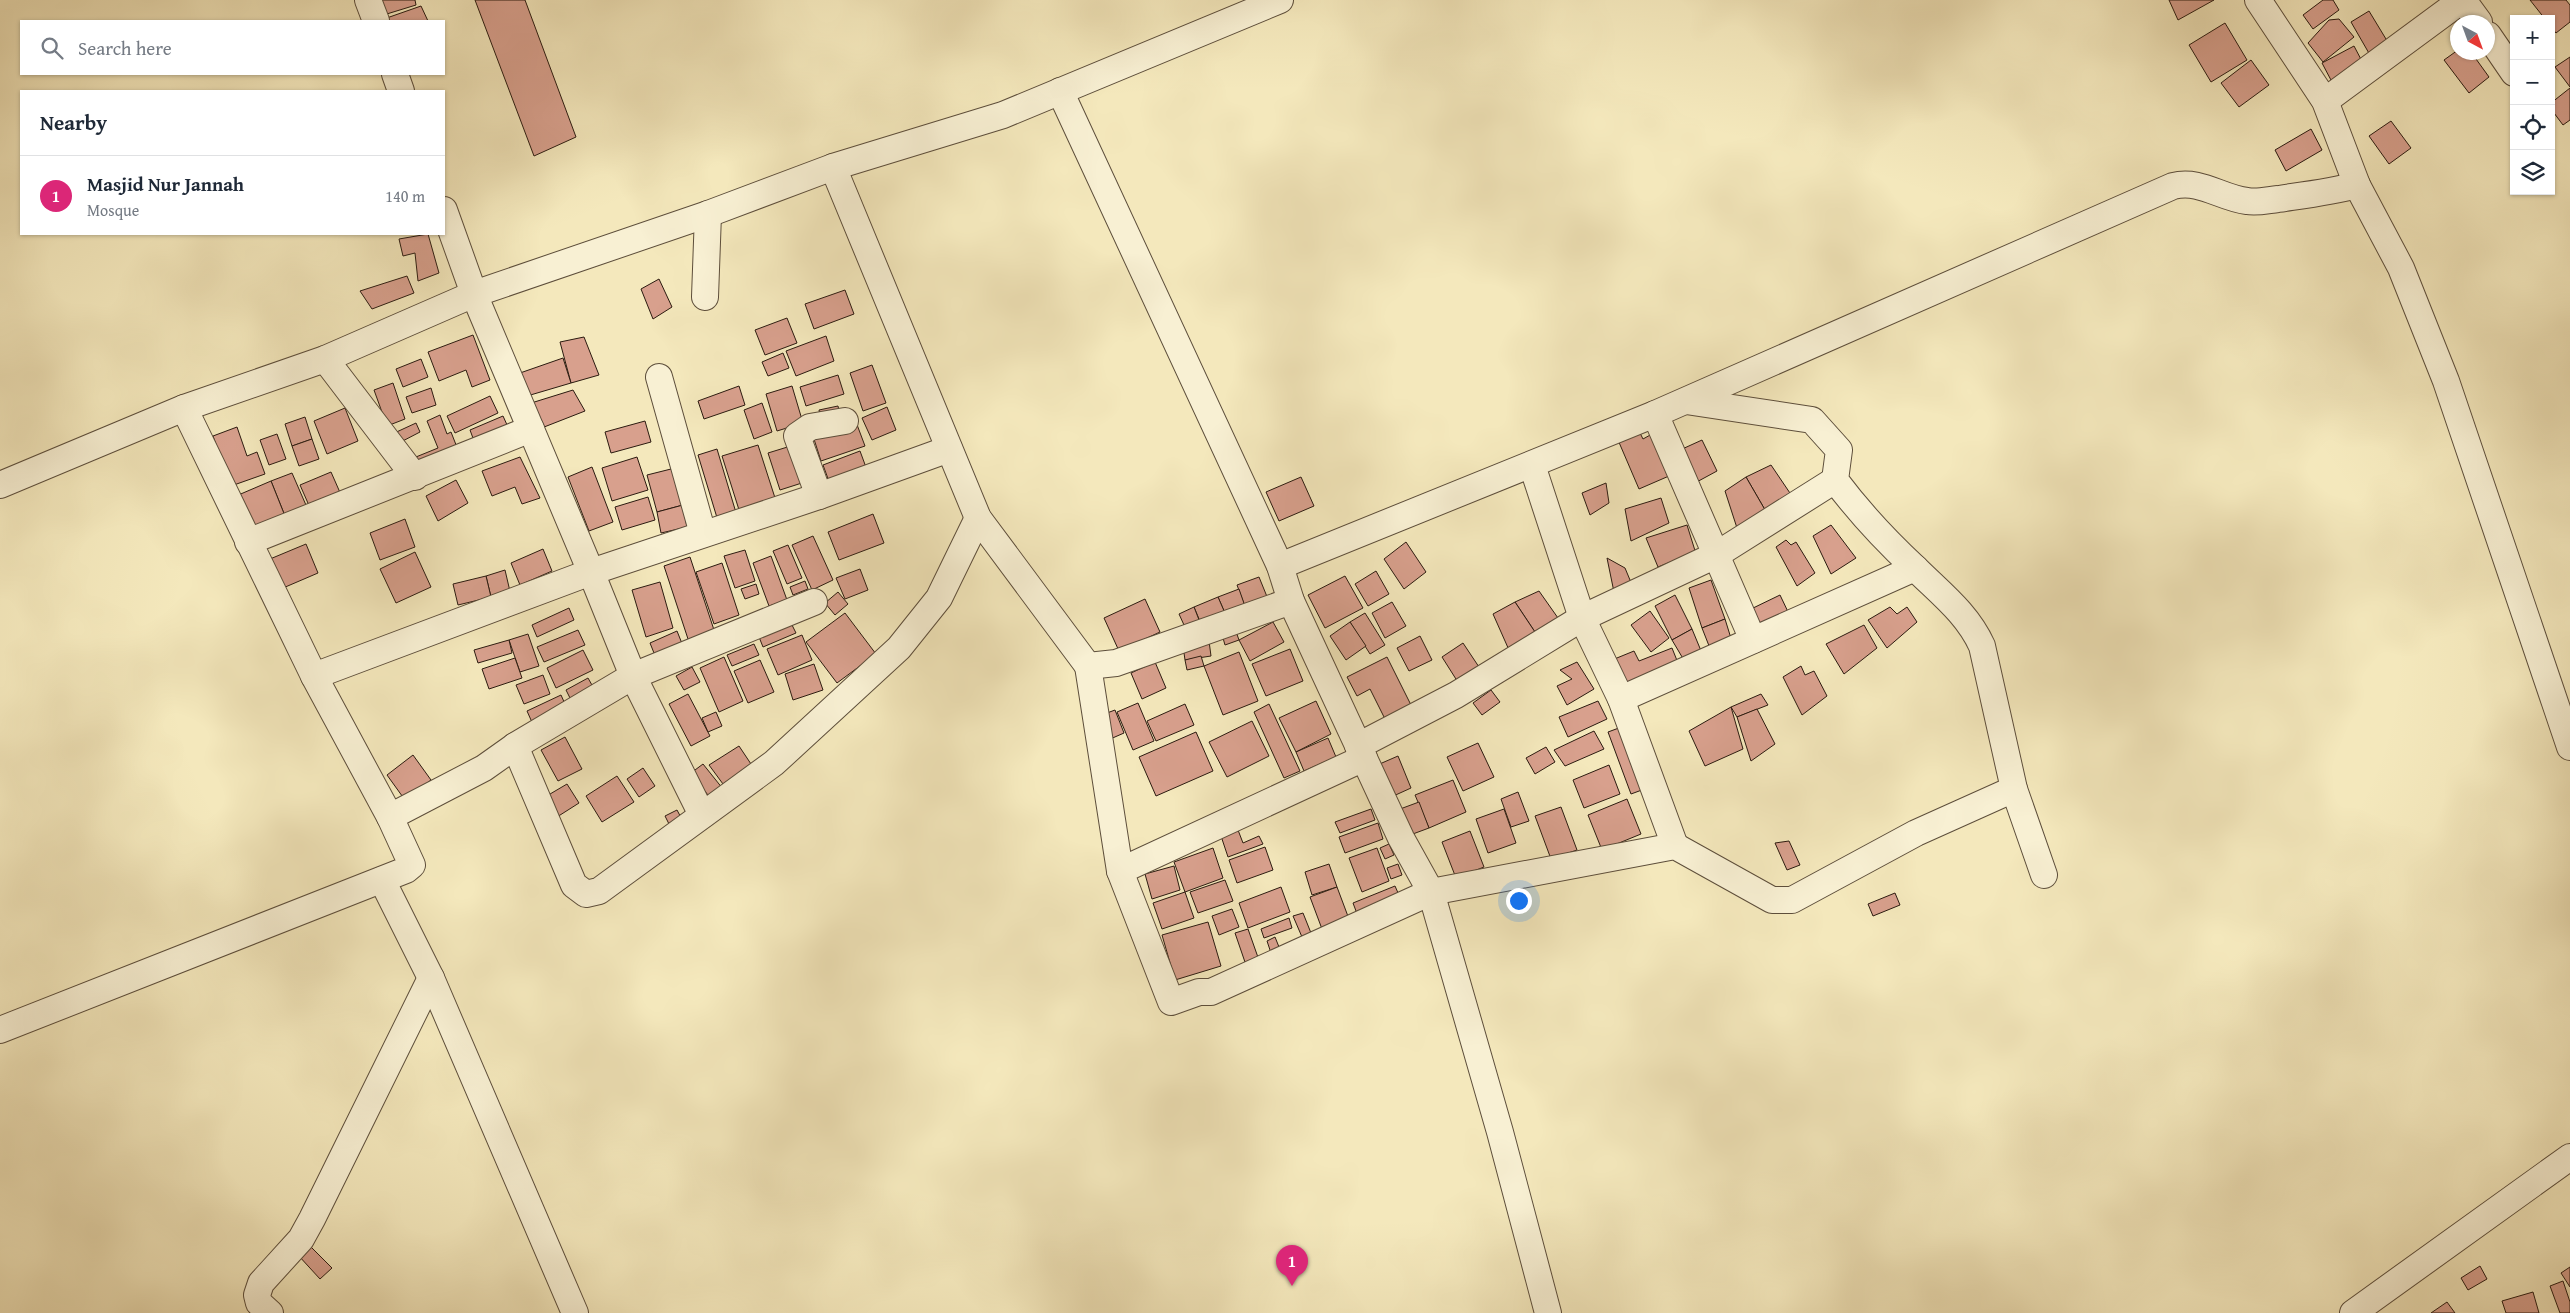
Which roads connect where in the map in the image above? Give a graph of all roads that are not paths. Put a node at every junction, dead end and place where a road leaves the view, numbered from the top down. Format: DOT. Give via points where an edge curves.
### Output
graph roads {
  1 [pos="368,0"];
  2 [pos="1280,0"];
  3 [pos="2258,0"];
  4 [pos="2463,0"];
  5 [pos="2474,15"];
  6 [pos="376,20"];
  7 [pos="2495,45"];
  8 [pos="2510,67"];
  9 [pos="395,75"];
  10 [pos="401,90"];
  11 [pos="1060,91"];
  12 [pos="2325,101"];
  13 [pos="833,167"];
  14 [pos="2357,185"];
  15 [pos="445,213"];
  16 [pos="708,214"];
  17 [pos="474,294"];
  18 [pos="705,297"];
  19 [pos="325,359"];
  20 [pos="659,377"];
  21 [pos="1686,401"];
  22 [pos="184,408"];
  23 [pos="1655,414"];
  24 [pos="844,420"];
  25 [pos="531,429"];
  26 [pos="950,449"];
  27 [pos="1532,465"];
  28 [pos="415,477"];
  29 [pos="1835,480"];
  30 [pos="0,485"];
  31 [pos="818,496"];
  32 [pos="978,518"];
  33 [pos="703,534"];
  34 [pos="248,542"];
  35 [pos="1716,555"];
  36 [pos="1280,566"];
  37 [pos="1915,568"];
  38 [pos="592,572"];
  39 [pos="1291,601"];
  40 [pos="814,602"];
  41 [pos="1582,618"];
  42 [pos="1753,640"];
  43 [pos="1088,666"];
  44 [pos="314,676"];
  45 [pos="633,676"];
  46 [pos="1621,699"];
  47 [pos="515,746"];
  48 [pos="2570,747"];
  49 [pos="1361,752"];
  50 [pos="2014,789"];
  51 [pos="702,815"];
  52 [pos="390,818"];
  53 [pos="1675,846"];
  54 [pos="1120,871"];
  55 [pos="394,875"];
  56 [pos="2044,875"];
  57 [pos="1431,892"];
  58 [pos="431,978"];
  59 [pos="0,1030"];
  60 [pos="2570,1158"];
  61 [pos="270,1313"];
  62 [pos="575,1313"];
  63 [pos="1548,1313"];
  64 [pos="2354,1313"];
  1 -- 6 [label="street"];
  2 -- 11 [label="street"];
  3 -- 12 [label="street"];
  4 -- 5 [label="street"];
  4 -- 12 [label="street"];
  7 -- 8 [label="street"];
  9 -- 10 [label="street"];
  11 -- 13 [label="street" via="1002,115"];
  11 -- 36 [label="street"];
  12 -- 14 [label="street"];
  13 -- 16 [label="street"];
  13 -- 26 [label="street"];
  14 -- 21 [label="street" via="2326,193 2250,202 2230,198 2198,184 2173,186"];
  14 -- 48 [label="street" via="2401,268 2446,380"];
  15 -- 17 [label="street"];
  16 -- 17 [label="street"];
  16 -- 18 [label="street"];
  17 -- 19 [label="street"];
  17 -- 25 [label="street"];
  19 -- 22 [label="street"];
  19 -- 28 [label="street"];
  20 -- 33 [label="street"];
  21 -- 23 [label="street"];
  21 -- 29 [label="street" via="1812,420 1839,450"];
  22 -- 30 [label="street"];
  22 -- 34 [label="street"];
  23 -- 27 [label="street"];
  23 -- 35 [label="street"];
  24 -- 31 [label="street" via="810,427 797,436"];
  25 -- 28 [label="street"];
  25 -- 38 [label="street"];
  26 -- 31 [label="street"];
  26 -- 32 [label="street"];
  27 -- 36 [label="street"];
  27 -- 41 [label="street"];
  28 -- 34 [label="street"];
  29 -- 35 [label="street"];
  29 -- 37 [label="street" via="1854,505"];
  31 -- 33 [label="street"];
  32 -- 43 [label="street"];
  32 -- 51 [label="street" via="940,598 899,648 774,763"];
  33 -- 38 [label="street"];
  34 -- 44 [label="street"];
  35 -- 41 [label="street"];
  35 -- 42 [label="street"];
  36 -- 39 [label="street"];
  37 -- 42 [label="street"];
  37 -- 50 [label="street" via="1963,613 1975,630 1982,646"];
  38 -- 44 [label="street"];
  38 -- 45 [label="street"];
  39 -- 43 [label="street" via="1116,663"];
  39 -- 49 [label="street"];
  40 -- 45 [label="street"];
  41 -- 46 [label="street"];
  41 -- 49 [label="street"];
  42 -- 46 [label="street"];
  43 -- 54 [label="street"];
  44 -- 52 [label="street"];
  45 -- 47 [label="street"];
  45 -- 51 [label="street"];
  46 -- 53 [label="street"];
  47 -- 51 [label="street" via="574,885 586,894 599,891"];
  47 -- 52 [label="street" via="484,768"];
  49 -- 54 [label="street"];
  49 -- 57 [label="street" via="1401,838"];
  50 -- 53 [label="street" via="1916,834 1792,900 1772,900"];
  50 -- 56 [label="street"];
  52 -- 55 [label="street" via="412,865"];
  53 -- 57 [label="street"];
  54 -- 57 [label="street" via="1171,1002 1199,992 1211,992"];
  55 -- 58 [label="street"];
  55 -- 59 [label="street"];
  57 -- 63 [label="street"];
  58 -- 61 [label="street" via="308,1226 286,1258 260,1283 259,1303"];
  58 -- 62 [label="street"];
  60 -- 64 [label="street"];
}
